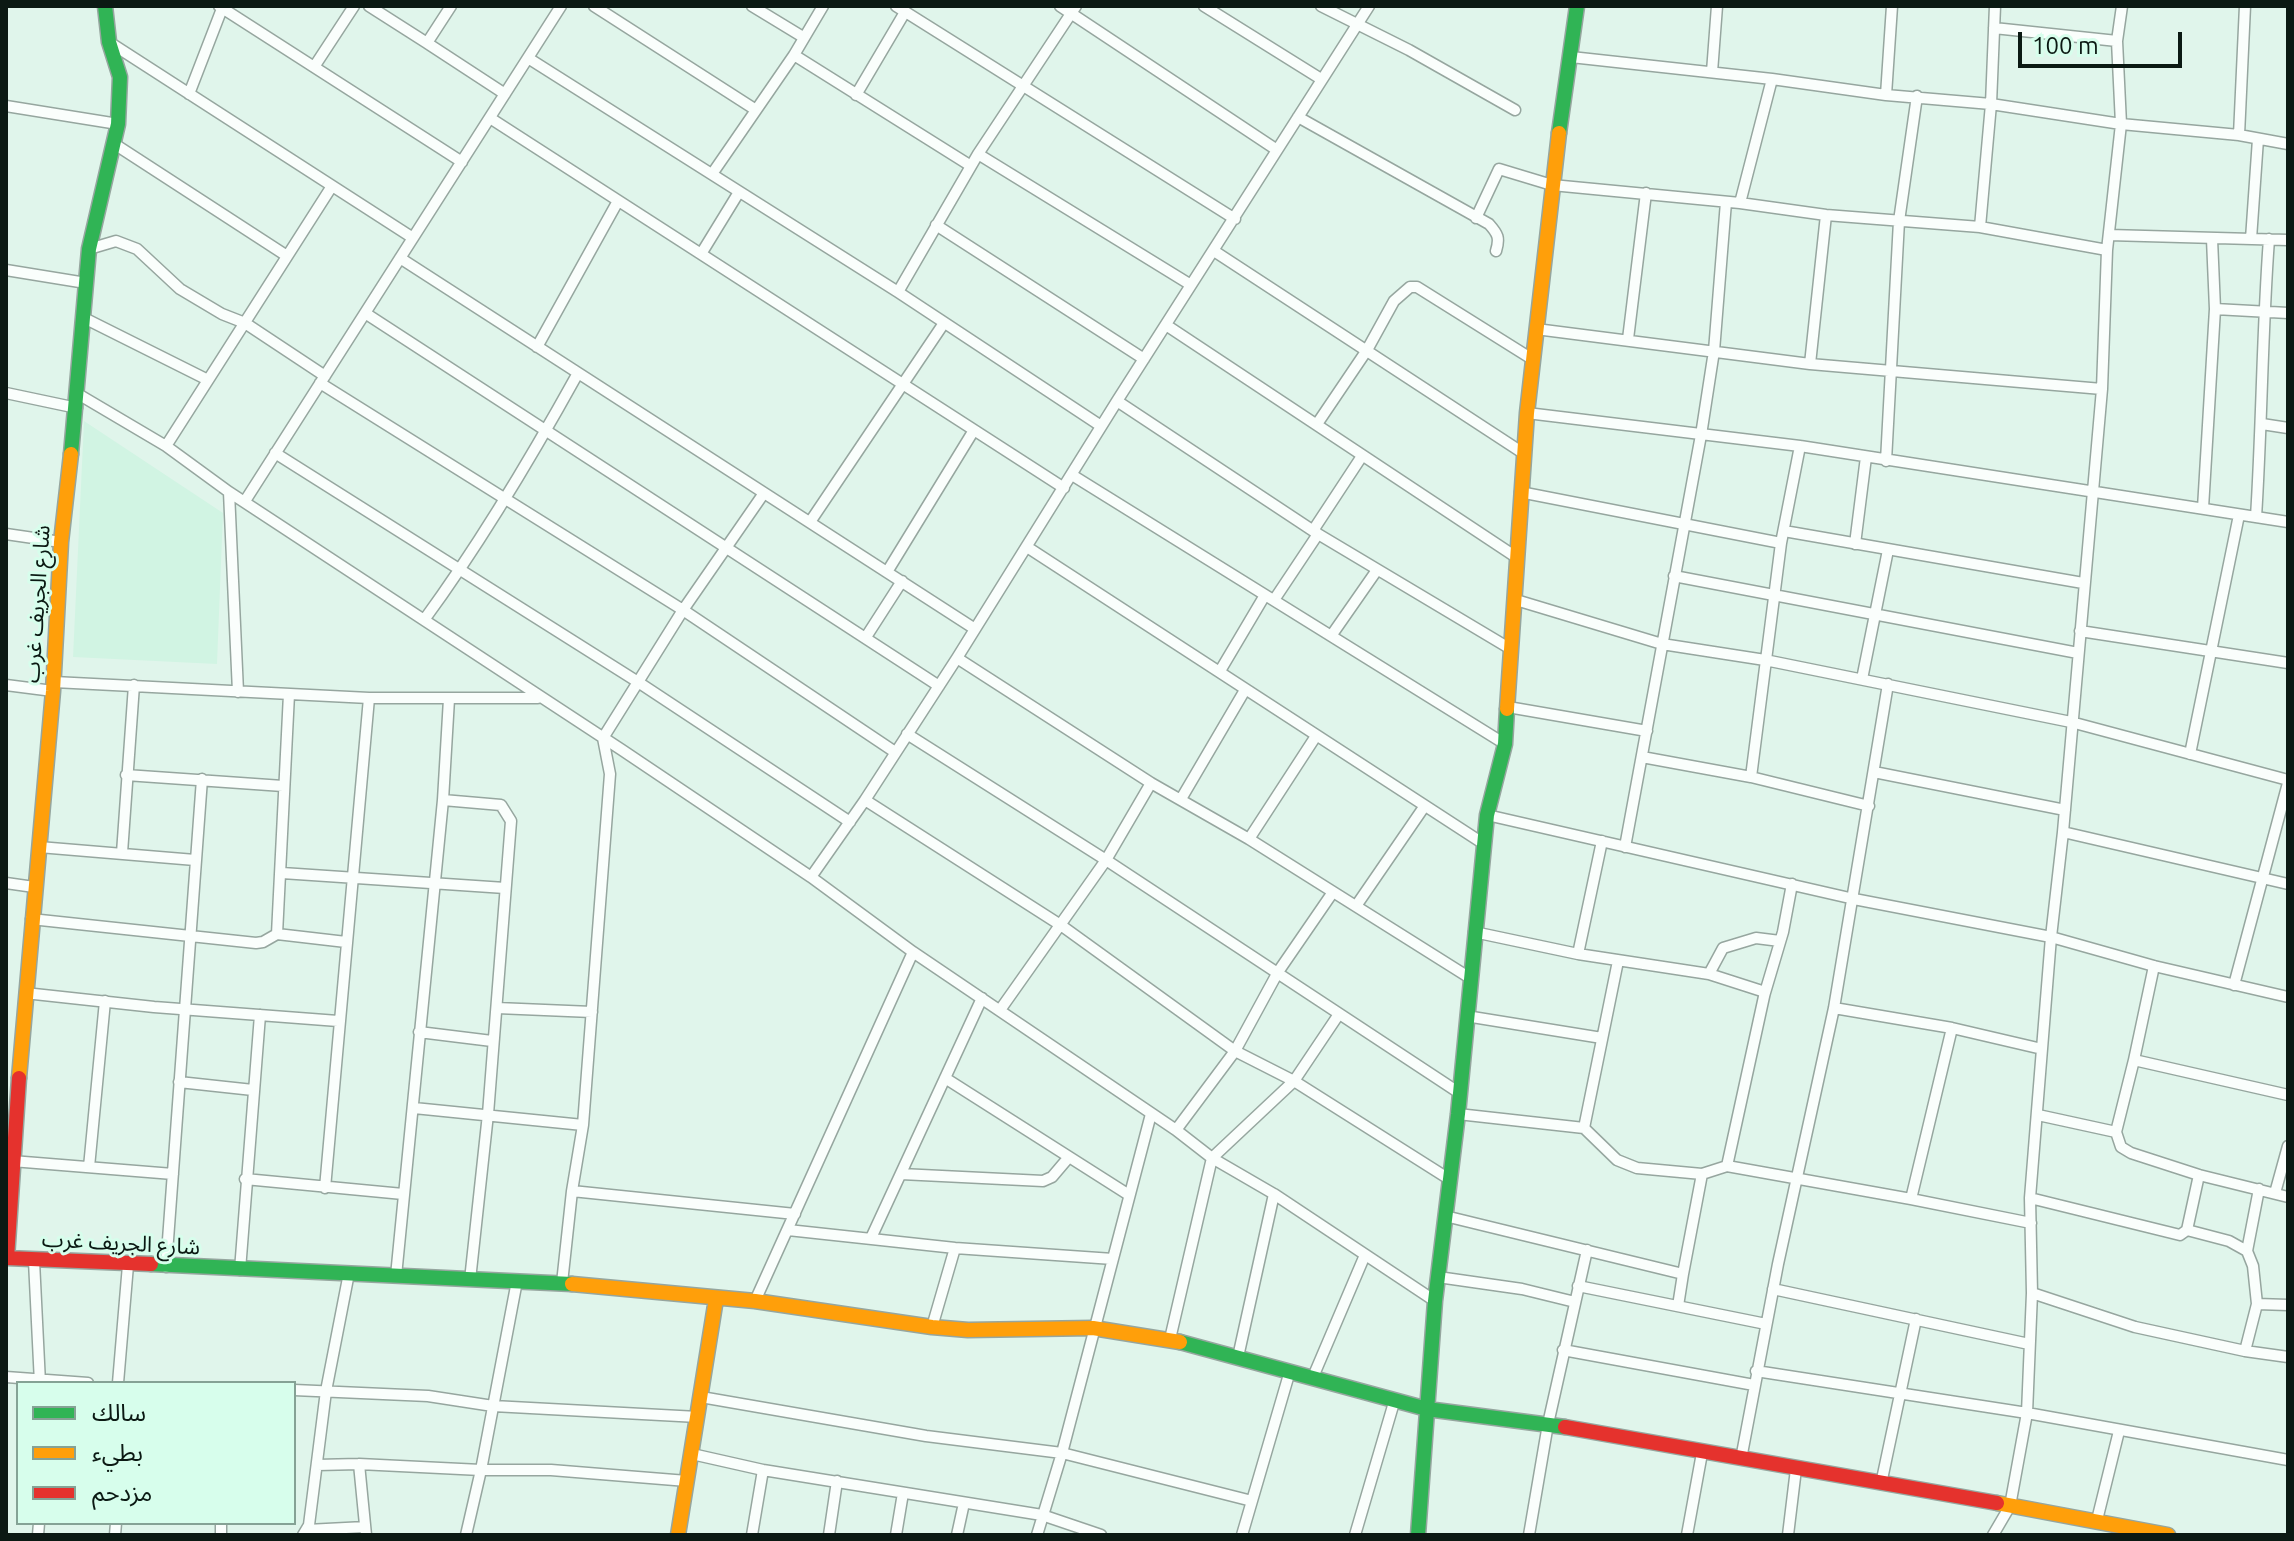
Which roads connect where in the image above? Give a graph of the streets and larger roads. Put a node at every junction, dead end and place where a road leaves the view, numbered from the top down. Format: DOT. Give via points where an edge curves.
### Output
graph roads {
  1 [pos="105,6"];
  2 [pos="354,6"];
  3 [pos="369,6"];
  4 [pos="451,6"];
  5 [pos="561,6"];
  6 [pos="594,6"];
  7 [pos="752,6"];
  8 [pos="823,6"];
  9 [pos="1060,6"];
  10 [pos="1204,6"];
  11 [pos="1321,6"];
  12 [pos="1369,6"];
  13 [pos="1577,6"];
  14 [pos="1717,6"];
  15 [pos="1892,6"];
  16 [pos="1995,6"];
  17 [pos="2122,6"];
  18 [pos="2245,6"];
  19 [pos="222,7"];
  20 [pos="901,9"];
  21 [pos="1074,10"];
  22 [pos="1358,22"];
  23 [pos="1994,28"];
  24 [pos="803,37"];
  25 [pos="2117,41"];
  26 [pos="109,42"];
  27 [pos="427,43"];
  28 [pos="794,55"];
  29 [pos="1571,57"];
  30 [pos="528,58"];
  31 [pos="314,67"];
  32 [pos="1712,72"];
  33 [pos="1321,79"];
  34 [pos="1772,79"];
  35 [pos="1024,84"];
  36 [pos="189,94"];
  37 [pos="505,94"];
  38 [pos="856,95"];
  39 [pos="1886,95"];
  40 [pos="1917,96"];
  41 [pos="1991,104"];
  42 [pos="6,106"];
  43 [pos="756,110"];
  44 [pos="1515,110"];
  45 [pos="1298,117"];
  46 [pos="490,118"];
  47 [pos="118,124"];
  48 [pos="2121,124"];
  49 [pos="2239,135"];
  50 [pos="2258,139"];
  51 [pos="2288,144"];
  52 [pos="116,145"];
  53 [pos="1277,150"];
  54 [pos="978,154"];
  55 [pos="462,162"];
  56 [pos="971,166"];
  57 [pos="712,174"];
  58 [pos="1552,185"];
  59 [pos="332,186"];
  60 [pos="739,192"];
  61 [pos="1646,193"];
  62 [pos="618,201"];
  63 [pos="1726,202"];
  64 [pos="1740,203"];
  65 [pos="1826,215"];
  66 [pos="1476,218"];
  67 [pos="1235,219"];
  68 [pos="1899,221"];
  69 [pos="936,225"];
  70 [pos="1980,227"];
  71 [pos="2109,235"];
  72 [pos="413,238"];
  73 [pos="2212,239"];
  74 [pos="2251,239"];
  75 [pos="2269,239"];
  76 [pos="2288,240"];
  77 [pos="89,249"];
  78 [pos="2107,250"];
  79 [pos="1214,251"];
  80 [pos="1496,251"];
  81 [pos="701,254"];
  82 [pos="287,256"];
  83 [pos="400,258"];
  84 [pos="6,270"];
  85 [pos="86,283"];
  86 [pos="1191,285"];
  87 [pos="898,292"];
  88 [pos="2215,309"];
  89 [pos="2263,312"];
  90 [pos="365,313"];
  91 [pos="2288,313"];
  92 [pos="84,318"];
  93 [pos="245,323"];
  94 [pos="944,323"];
  95 [pos="1166,325"];
  96 [pos="1536,329"];
  97 [pos="1628,339"];
  98 [pos="537,347"];
  99 [pos="1367,350"];
  100 [pos="1714,351"];
  101 [pos="1144,359"];
  102 [pos="1532,359"];
  103 [pos="1810,364"];
  104 [pos="578,373"];
  105 [pos="1891,373"];
  106 [pos="323,379"];
  107 [pos="208,380"];
  108 [pos="904,385"];
  109 [pos="2102,389"];
  110 [pos="6,393"];
  111 [pos="78,401"];
  112 [pos="1117,401"];
  113 [pos="1527,413"];
  114 [pos="1317,424"];
  115 [pos="2262,424"];
  116 [pos="1101,426"];
  117 [pos="2288,428"];
  118 [pos="547,429"];
  119 [pos="974,430"];
  120 [pos="1701,435"];
  121 [pos="166,446"];
  122 [pos="1800,446"];
  123 [pos="275,453"];
  124 [pos="1523,453"];
  125 [pos="1362,456"];
  126 [pos="1866,457"];
  127 [pos="1886,461"];
  128 [pos="1072,475"];
  129 [pos="1064,488"];
  130 [pos="229,492"];
  131 [pos="1520,492"];
  132 [pos="2094,492"];
  133 [pos="764,493"];
  134 [pos="245,501"];
  135 [pos="506,501"];
  136 [pos="2203,508"];
  137 [pos="2239,515"];
  138 [pos="2256,517"];
  139 [pos="810,522"];
  140 [pos="2288,522"];
  141 [pos="1683,525"];
  142 [pos="1784,531"];
  143 [pos="1316,532"];
  144 [pos="6,534"];
  145 [pos="61,542"];
  146 [pos="1781,543"];
  147 [pos="1855,544"];
  148 [pos="1027,547"];
  149 [pos="728,548"];
  150 [pos="1888,550"];
  151 [pos="1516,557"];
  152 [pos="1377,570"];
  153 [pos="460,571"];
  154 [pos="887,572"];
  155 [pos="1674,576"];
  156 [pos="902,581"];
  157 [pos="2083,583"];
  158 [pos="1775,596"];
  159 [pos="1270,598"];
  160 [pos="1516,600"];
  161 [pos="683,610"];
  162 [pos="1873,614"];
  163 [pos="424,620"];
  164 [pos="975,629"];
  165 [pos="2080,631"];
  166 [pos="1331,636"];
  167 [pos="866,637"];
  168 [pos="1662,644"];
  169 [pos="1509,648"];
  170 [pos="2210,651"];
  171 [pos="2078,653"];
  172 [pos="957,658"];
  173 [pos="1765,660"];
  174 [pos="2288,663"];
  175 [pos="1220,671"];
  176 [pos="1862,679"];
  177 [pos="638,682"];
  178 [pos="1888,684"];
  179 [pos="6,685"];
  180 [pos="134,685"];
  181 [pos="54,686"];
  182 [pos="939,686"];
  183 [pos="1245,690"];
  184 [pos="238,692"];
  185 [pos="289,694"];
  186 [pos="369,698"];
  187 [pos="540,698"];
  188 [pos="449,699"];
  189 [pos="1508,707"];
  190 [pos="2071,722"];
  191 [pos="1647,731"];
  192 [pos="907,734"];
  193 [pos="1316,736"];
  194 [pos="603,738"];
  195 [pos="1505,744"];
  196 [pos="895,752"];
  197 [pos="2190,754"];
  198 [pos="1642,757"];
  199 [pos="1874,772"];
  200 [pos="126,775"];
  201 [pos="1751,777"];
  202 [pos="202,779"];
  203 [pos="2288,781"];
  204 [pos="1151,783"];
  205 [pos="283,786"];
  206 [pos="1181,799"];
  207 [pos="443,800"];
  208 [pos="865,800"];
  209 [pos="1869,806"];
  210 [pos="1424,807"];
  211 [pos="2065,810"];
  212 [pos="1487,815"];
  213 [pos="850,822"];
  214 [pos="2063,832"];
  215 [pos="1249,839"];
  216 [pos="1602,841"];
  217 [pos="1484,844"];
  218 [pos="39,847"];
  219 [pos="1625,847"];
  220 [pos="122,853"];
  221 [pos="195,860"];
  222 [pos="1106,860"];
  223 [pos="282,873"];
  224 [pos="353,877"];
  225 [pos="811,877"];
  226 [pos="2261,878"];
  227 [pos="435,882"];
  228 [pos="6,883"];
  229 [pos="1792,884"];
  230 [pos="2288,884"];
  231 [pos="34,887"];
  232 [pos="505,888"];
  233 [pos="1333,892"];
  234 [pos="1854,899"];
  235 [pos="1356,906"];
  236 [pos="31,919"];
  237 [pos="1062,926"];
  238 [pos="1474,932"];
  239 [pos="192,934"];
  240 [pos="277,934"];
  241 [pos="2051,937"];
  242 [pos="1780,941"];
  243 [pos="346,942"];
  244 [pos="913,952"];
  245 [pos="1578,954"];
  246 [pos="1618,961"];
  247 [pos="2154,966"];
  248 [pos="1278,972"];
  249 [pos="1709,974"];
  250 [pos="1470,978"];
  251 [pos="2234,985"];
  252 [pos="1765,992"];
  253 [pos="25,993"];
  254 [pos="2288,997"];
  255 [pos="982,998"];
  256 [pos="105,1001"];
  257 [pos="186,1008"];
  258 [pos="497,1008"];
  259 [pos="1834,1008"];
  260 [pos="1000,1010"];
  261 [pos="592,1012"];
  262 [pos="1339,1014"];
  263 [pos="260,1015"];
  264 [pos="1466,1016"];
  265 [pos="338,1021"];
  266 [pos="1952,1028"];
  267 [pos="419,1032"];
  268 [pos="1602,1038"];
  269 [pos="492,1041"];
  270 [pos="2042,1049"];
  271 [pos="1235,1051"];
  272 [pos="2134,1060"];
  273 [pos="945,1078"];
  274 [pos="1294,1081"];
  275 [pos="179,1082"];
  276 [pos="253,1090"];
  277 [pos="1458,1092"];
  278 [pos="2288,1095"];
  279 [pos="414,1108"];
  280 [pos="488,1114"];
  281 [pos="1151,1114"];
  282 [pos="1458,1114"];
  283 [pos="2038,1115"];
  284 [pos="583,1125"];
  285 [pos="1584,1128"];
  286 [pos="1176,1130"];
  287 [pos="2116,1132"];
  288 [pos="2288,1146"];
  289 [pos="1069,1157"];
  290 [pos="1212,1158"];
  291 [pos="12,1161"];
  292 [pos="1727,1166"];
  293 [pos="89,1167"];
  294 [pos="173,1174"];
  295 [pos="901,1174"];
  296 [pos="1702,1174"];
  297 [pos="2199,1175"];
  298 [pos="1797,1177"];
  299 [pos="245,1179"];
  300 [pos="1449,1179"];
  301 [pos="325,1188"];
  302 [pos="2259,1189"];
  303 [pos="572,1191"];
  304 [pos="2275,1193"];
  305 [pos="403,1194"];
  306 [pos="1274,1194"];
  307 [pos="1129,1195"];
  308 [pos="2288,1197"];
  309 [pos="2030,1198"];
  310 [pos="1911,1199"];
  311 [pos="795,1214"];
  312 [pos="1445,1216"];
  313 [pos="2031,1223"];
  314 [pos="788,1230"];
  315 [pos="2187,1230"];
  316 [pos="871,1238"];
  317 [pos="955,1248"];
  318 [pos="1587,1250"];
  319 [pos="2247,1251"];
  320 [pos="1365,1255"];
  321 [pos="6,1258"];
  322 [pos="1113,1259"];
  323 [pos="34,1261"];
  324 [pos="128,1265"];
  325 [pos="166,1267"];
  326 [pos="240,1270"];
  327 [pos="349,1273"];
  328 [pos="1683,1274"];
  329 [pos="396,1276"];
  330 [pos="1438,1277"];
  331 [pos="470,1280"];
  332 [pos="517,1281"];
  333 [pos="562,1283"];
  334 [pos="1578,1286"];
  335 [pos="1773,1289"];
  336 [pos="2032,1293"];
  337 [pos="716,1299"];
  338 [pos="755,1301"];
  339 [pos="1435,1301"];
  340 [pos="1575,1302"];
  341 [pos="2257,1304"];
  342 [pos="2288,1305"];
  343 [pos="1678,1306"];
  344 [pos="1916,1319"];
  345 [pos="1766,1324"];
  346 [pos="932,1327"];
  347 [pos="1093,1328"];
  348 [pos="1170,1339"];
  349 [pos="2029,1344"];
  350 [pos="1563,1350"];
  351 [pos="2245,1351"];
  352 [pos="1238,1357"];
  353 [pos="2288,1357"];
  354 [pos="1290,1371"];
  355 [pos="1756,1371"];
  356 [pos="6,1377"];
  357 [pos="1313,1377"];
  358 [pos="40,1381"];
  359 [pos="118,1381"];
  360 [pos="1754,1385"];
  361 [pos="296,1390"];
  362 [pos="326,1391"];
  363 [pos="1900,1394"];
  364 [pos="701,1397"];
  365 [pos="1395,1399"];
  366 [pos="493,1406"];
  367 [pos="1427,1409"];
  368 [pos="2027,1413"];
  369 [pos="698,1417"];
  370 [pos="1548,1424"];
  371 [pos="2119,1431"];
  372 [pos="1062,1453"];
  373 [pos="1702,1453"];
  374 [pos="692,1454"];
  375 [pos="1741,1459"];
  376 [pos="2288,1460"];
  377 [pos="359,1464"];
  378 [pos="317,1465"];
  379 [pos="1796,1469"];
  380 [pos="481,1470"];
  381 [pos="763,1470"];
  382 [pos="687,1481"];
  383 [pos="837,1481"];
  384 [pos="1881,1484"];
  385 [pos="903,1493"];
  386 [pos="1252,1501"];
  387 [pos="964,1503"];
  388 [pos="2010,1506"];
  389 [pos="1042,1515"];
  390 [pos="2097,1520"];
  391 [pos="366,1531"];
  392 [pos="305,1533"];
  393 [pos="466,1535"];
  394 [pos="678,1535"];
  395 [pos="752,1535"];
  396 [pos="829,1535"];
  397 [pos="896,1535"];
  398 [pos="957,1535"];
  399 [pos="1037,1535"];
  400 [pos="1101,1535"];
  401 [pos="1242,1535"];
  402 [pos="1355,1535"];
  403 [pos="1418,1535"];
  404 [pos="1529,1535"];
  405 [pos="1687,1535"];
  406 [pos="1788,1535"];
  407 [pos="1993,1535"];
  408 [pos="2168,1535"];
  1 -- 26 [label="street, شارع الجريف غرب"];
  2 -- 31 [label="street"];
  3 -- 27 [label="street"];
  4 -- 27 [label="street"];
  5 -- 30 [label="street"];
  6 -- 43 [label="street"];
  7 -- 24 [label="street"];
  8 -- 24 [label="street"];
  9 -- 21 [label="street"];
  10 -- 33 [label="street"];
  11 -- 22 [label="street"];
  12 -- 22 [label="street"];
  13 -- 29 [label="street"];
  14 -- 32 [label="street"];
  15 -- 39 [label="street"];
  16 -- 23 [label="street"];
  17 -- 25 [label="street"];
  18 -- 49 [label="street"];
  19 -- 31 [label="street"];
  19 -- 36 [label="street"];
  20 -- 35 [label="street"];
  20 -- 38 [label="street"];
  21 -- 35 [label="street"];
  21 -- 53 [label="street"];
  22 -- 33 [label="street"];
  22 -- 44 [label="street"];
  23 -- 25 [label="street"];
  23 -- 41 [label="street"];
  24 -- 28 [label="street"];
  25 -- 48 [label="street"];
  26 -- 36 [label="street"];
  26 -- 47 [label="street, شارع الجريف غرب" via="120,77"];
  27 -- 37 [label="street"];
  28 -- 38 [label="street"];
  28 -- 43 [label="street"];
  29 -- 32 [label="street"];
  29 -- 58 [label="street"];
  30 -- 37 [label="street"];
  30 -- 57 [label="street"];
  31 -- 55 [label="street"];
  32 -- 34 [label="street"];
  33 -- 45 [label="street"];
  34 -- 39 [label="street"];
  34 -- 64 [label="street"];
  35 -- 54 [label="street"];
  35 -- 67 [label="street"];
  36 -- 59 [label="street"];
  37 -- 46 [label="street"];
  38 -- 56 [label="street"];
  39 -- 40 [label="street"];
  40 -- 41 [label="street"];
  40 -- 68 [label="street"];
  41 -- 48 [label="street"];
  41 -- 70 [label="street"];
  42 -- 47 [label="street"];
  43 -- 57 [label="street"];
  45 -- 53 [label="street"];
  45 -- 66 [label="street"];
  46 -- 55 [label="street"];
  46 -- 62 [label="street"];
  47 -- 52 [label="street, شارع الجريف غرب"];
  48 -- 49 [label="street"];
  48 -- 71 [label="street"];
  49 -- 50 [label="street"];
  50 -- 51 [label="street"];
  50 -- 74 [label="street"];
  52 -- 77 [label="street, شارع الجريف غرب"];
  52 -- 82 [label="street"];
  53 -- 67 [label="street"];
  54 -- 56 [label="street"];
  54 -- 86 [label="street"];
  55 -- 72 [label="street"];
  56 -- 69 [label="street"];
  57 -- 60 [label="street"];
  58 -- 61 [label="street"];
  58 -- 66 [label="street" via="1499,169"];
  58 -- 96 [label="street"];
  59 -- 72 [label="street"];
  59 -- 82 [label="street"];
  60 -- 81 [label="street"];
  60 -- 87 [label="street"];
  61 -- 63 [label="street"];
  61 -- 97 [label="street"];
  62 -- 81 [label="street"];
  62 -- 98 [label="street"];
  63 -- 64 [label="street"];
  63 -- 100 [label="street"];
  64 -- 65 [label="street"];
  65 -- 68 [label="street"];
  65 -- 103 [label="street"];
  66 -- 80 [label="street" via="1497,233"];
  67 -- 79 [label="street"];
  68 -- 70 [label="street"];
  68 -- 105 [label="street"];
  69 -- 87 [label="street"];
  69 -- 101 [label="street"];
  70 -- 78 [label="street"];
  71 -- 73 [label="street"];
  71 -- 78 [label="street"];
  72 -- 83 [label="street"];
  73 -- 74 [label="street"];
  73 -- 88 [label="street"];
  74 -- 75 [label="street"];
  75 -- 76 [label="street"];
  75 -- 89 [label="street"];
  77 -- 85 [label="street, شارع الجريف غرب"];
  77 -- 93 [label="street" via="116,241 137,249 180,289"];
  78 -- 109 [label="street"];
  79 -- 86 [label="street"];
  79 -- 99 [label="street"];
  81 -- 108 [label="street"];
  82 -- 93 [label="street"];
  83 -- 90 [label="street"];
  83 -- 98 [label="street"];
  84 -- 85 [label="street"];
  85 -- 92 [label="street, شارع الجريف غرب"];
  86 -- 95 [label="street"];
  87 -- 94 [label="street"];
  88 -- 89 [label="street"];
  88 -- 136 [label="street"];
  89 -- 91 [label="street"];
  89 -- 115 [label="street"];
  90 -- 106 [label="street"];
  90 -- 118 [label="street"];
  92 -- 107 [label="street"];
  92 -- 111 [label="street, شارع الجريف غرب"];
  93 -- 106 [label="street"];
  93 -- 107 [label="street"];
  94 -- 108 [label="street"];
  94 -- 116 [label="street"];
  95 -- 101 [label="street"];
  95 -- 114 [label="street"];
  96 -- 97 [label="street"];
  96 -- 102 [label="street"];
  97 -- 100 [label="street"];
  98 -- 104 [label="street"];
  99 -- 102 [label="street" via="1394,301 1417,287"];
  99 -- 114 [label="street"];
  99 -- 124 [label="street"];
  100 -- 103 [label="street"];
  100 -- 120 [label="street"];
  101 -- 112 [label="street"];
  102 -- 113 [label="street"];
  103 -- 105 [label="street"];
  104 -- 118 [label="street"];
  104 -- 133 [label="street"];
  105 -- 109 [label="street"];
  105 -- 127 [label="street"];
  106 -- 123 [label="street"];
  106 -- 135 [label="street"];
  107 -- 121 [label="street"];
  108 -- 119 [label="street"];
  108 -- 139 [label="street"];
  109 -- 132 [label="street"];
  110 -- 111 [label="street"];
  111 -- 121 [label="street"];
  111 -- 145 [label="street, شارع الجريف غرب"];
  112 -- 116 [label="street"];
  112 -- 143 [label="street"];
  113 -- 120 [label="street"];
  113 -- 124 [label="street"];
  114 -- 125 [label="street"];
  115 -- 117 [label="street"];
  115 -- 138 [label="street"];
  116 -- 128 [label="street"];
  118 -- 135 [label="street"];
  118 -- 149 [label="street"];
  119 -- 129 [label="street"];
  119 -- 154 [label="street"];
  120 -- 122 [label="street"];
  120 -- 141 [label="street"];
  121 -- 130 [label="street"];
  122 -- 126 [label="street"];
  122 -- 142 [label="street"];
  123 -- 134 [label="street"];
  123 -- 153 [label="street"];
  124 -- 131 [label="street"];
  125 -- 143 [label="street"];
  125 -- 151 [label="street"];
  126 -- 127 [label="street"];
  126 -- 147 [label="street"];
  127 -- 132 [label="street"];
  128 -- 129 [label="street"];
  128 -- 159 [label="street"];
  129 -- 148 [label="street"];
  130 -- 134 [label="street"];
  130 -- 184 [label="street"];
  131 -- 141 [label="street"];
  131 -- 151 [label="street"];
  132 -- 136 [label="street"];
  132 -- 157 [label="street"];
  133 -- 139 [label="street"];
  133 -- 149 [label="street"];
  134 -- 163 [label="street"];
  135 -- 153 [label="street"];
  135 -- 161 [label="street"];
  136 -- 137 [label="street"];
  137 -- 138 [label="street"];
  137 -- 170 [label="street"];
  138 -- 140 [label="street"];
  139 -- 154 [label="street"];
  141 -- 146 [label="street"];
  141 -- 155 [label="street"];
  142 -- 146 [label="street"];
  142 -- 147 [label="street"];
  143 -- 152 [label="street"];
  143 -- 159 [label="street"];
  144 -- 145 [label="street"];
  145 -- 181 [label="street, شارع الجريف غرب"];
  146 -- 158 [label="street"];
  147 -- 150 [label="street"];
  148 -- 164 [label="street"];
  148 -- 175 [label="street"];
  149 -- 161 [label="street"];
  149 -- 167 [label="street"];
  150 -- 157 [label="street"];
  150 -- 162 [label="street"];
  151 -- 160 [label="street"];
  152 -- 166 [label="street"];
  152 -- 169 [label="street"];
  153 -- 163 [label="street"];
  153 -- 177 [label="street"];
  154 -- 156 [label="street"];
  155 -- 158 [label="street"];
  155 -- 168 [label="street"];
  156 -- 164 [label="street"];
  156 -- 167 [label="street"];
  157 -- 165 [label="street"];
  158 -- 162 [label="street"];
  158 -- 173 [label="street"];
  159 -- 166 [label="street"];
  159 -- 175 [label="street"];
  160 -- 168 [label="street"];
  160 -- 169 [label="street"];
  161 -- 177 [label="street"];
  161 -- 196 [label="street"];
  162 -- 171 [label="street"];
  162 -- 176 [label="street"];
  163 -- 187 [label="street"];
  164 -- 172 [label="street"];
  165 -- 170 [label="street"];
  165 -- 171 [label="street"];
  166 -- 195 [label="street"];
  167 -- 182 [label="street"];
  168 -- 173 [label="street"];
  168 -- 191 [label="street"];
  169 -- 189 [label="street"];
  170 -- 174 [label="street"];
  170 -- 197 [label="street"];
  171 -- 190 [label="street"];
  172 -- 182 [label="street"];
  172 -- 204 [label="street"];
  173 -- 176 [label="street"];
  173 -- 201 [label="street"];
  175 -- 183 [label="street"];
  176 -- 178 [label="street"];
  177 -- 194 [label="street"];
  177 -- 213 [label="street"];
  178 -- 190 [label="street"];
  178 -- 199 [label="street"];
  179 -- 181 [label="street"];
  180 -- 181 [label="street"];
  180 -- 184 [label="street"];
  180 -- 200 [label="street"];
  181 -- 218 [label="street, شارع الجريف غرب"];
  182 -- 192 [label="street"];
  183 -- 193 [label="street"];
  183 -- 206 [label="street"];
  184 -- 185 [label="street"];
  185 -- 186 [label="street"];
  185 -- 205 [label="street"];
  186 -- 188 [label="street"];
  186 -- 224 [label="street"];
  187 -- 188 [label="street"];
  187 -- 194 [label="street"];
  188 -- 207 [label="street"];
  189 -- 191 [label="street"];
  189 -- 195 [label="street"];
  190 -- 197 [label="street"];
  190 -- 211 [label="street"];
  191 -- 198 [label="street"];
  192 -- 196 [label="street"];
  192 -- 222 [label="street"];
  193 -- 210 [label="street"];
  193 -- 215 [label="street"];
  194 -- 225 [label="street"];
  194 -- 261 [label="street" via="610,774"];
  195 -- 212 [label="street"];
  196 -- 208 [label="street"];
  197 -- 203 [label="street"];
  198 -- 201 [label="street"];
  198 -- 219 [label="street"];
  199 -- 209 [label="street"];
  199 -- 211 [label="street"];
  200 -- 202 [label="street"];
  200 -- 220 [label="street"];
  201 -- 209 [label="street"];
  202 -- 205 [label="street"];
  202 -- 221 [label="street"];
  203 -- 226 [label="street"];
  204 -- 206 [label="street"];
  204 -- 222 [label="street"];
  205 -- 223 [label="street"];
  206 -- 215 [label="street"];
  207 -- 227 [label="street"];
  207 -- 232 [label="street" via="501,805 508,813"];
  208 -- 213 [label="street"];
  208 -- 237 [label="street"];
  209 -- 234 [label="street"];
  210 -- 217 [label="street"];
  210 -- 235 [label="street"];
  211 -- 214 [label="street"];
  212 -- 216 [label="street"];
  212 -- 217 [label="street"];
  213 -- 225 [label="street"];
  214 -- 226 [label="street"];
  214 -- 241 [label="street"];
  215 -- 233 [label="street"];
  216 -- 219 [label="street"];
  216 -- 245 [label="street"];
  217 -- 238 [label="street"];
  218 -- 220 [label="street"];
  218 -- 231 [label="street, شارع الجريف غرب"];
  219 -- 229 [label="street"];
  220 -- 221 [label="street"];
  221 -- 239 [label="street"];
  222 -- 237 [label="street"];
  222 -- 248 [label="street"];
  223 -- 224 [label="street"];
  223 -- 240 [label="street"];
  224 -- 227 [label="street"];
  224 -- 243 [label="street"];
  225 -- 244 [label="street"];
  226 -- 230 [label="street"];
  226 -- 251 [label="street"];
  227 -- 232 [label="street"];
  227 -- 267 [label="street"];
  228 -- 231 [label="street"];
  229 -- 234 [label="street"];
  229 -- 242 [label="street"];
  231 -- 236 [label="street, شارع الجريف غرب"];
  232 -- 258 [label="street"];
  233 -- 235 [label="street"];
  233 -- 248 [label="street"];
  234 -- 241 [label="street"];
  234 -- 259 [label="street"];
  235 -- 250 [label="street"];
  236 -- 239 [label="street"];
  236 -- 253 [label="street, شارع الجريف غرب"];
  237 -- 260 [label="street"];
  237 -- 271 [label="street"];
  238 -- 245 [label="street"];
  238 -- 250 [label="street"];
  239 -- 240 [label="street" via="256,943"];
  239 -- 257 [label="street"];
  240 -- 243 [label="street"];
  241 -- 247 [label="street"];
  241 -- 270 [label="street"];
  242 -- 249 [label="street" via="1756,938 1723,948"];
  242 -- 252 [label="street"];
  243 -- 265 [label="street"];
  244 -- 255 [label="street"];
  244 -- 311 [label="street"];
  245 -- 246 [label="street"];
  246 -- 249 [label="street"];
  246 -- 268 [label="street"];
  247 -- 251 [label="street"];
  247 -- 272 [label="street"];
  248 -- 262 [label="street"];
  248 -- 271 [label="street"];
  249 -- 252 [label="street"];
  250 -- 264 [label="street"];
  251 -- 254 [label="street"];
  252 -- 292 [label="street"];
  253 -- 256 [label="street"];
  253 -- 291 [label="street, شارع الجريف غرب"];
  255 -- 260 [label="street"];
  255 -- 273 [label="street"];
  256 -- 257 [label="street"];
  256 -- 293 [label="street"];
  257 -- 263 [label="street"];
  257 -- 275 [label="street"];
  258 -- 261 [label="street"];
  258 -- 269 [label="street"];
  259 -- 266 [label="street"];
  259 -- 298 [label="street"];
  260 -- 281 [label="street"];
  261 -- 284 [label="street"];
  262 -- 274 [label="street"];
  262 -- 277 [label="street"];
  263 -- 265 [label="street"];
  263 -- 276 [label="street"];
  264 -- 268 [label="street"];
  264 -- 277 [label="street"];
  265 -- 301 [label="street"];
  266 -- 270 [label="street"];
  266 -- 310 [label="street"];
  267 -- 269 [label="street"];
  267 -- 279 [label="street"];
  268 -- 285 [label="street"];
  269 -- 280 [label="street"];
  270 -- 283 [label="street"];
  271 -- 274 [label="street"];
  271 -- 286 [label="street"];
  272 -- 278 [label="street"];
  272 -- 287 [label="street"];
  273 -- 289 [label="street"];
  273 -- 295 [label="street"];
  274 -- 290 [label="street"];
  274 -- 300 [label="street"];
  275 -- 276 [label="street"];
  275 -- 294 [label="street"];
  276 -- 299 [label="street"];
  277 -- 282 [label="street"];
  279 -- 280 [label="street"];
  279 -- 305 [label="street"];
  280 -- 284 [label="street"];
  280 -- 331 [label="street"];
  281 -- 286 [label="street"];
  281 -- 307 [label="street"];
  282 -- 285 [label="street"];
  282 -- 300 [label="street"];
  283 -- 287 [label="street"];
  283 -- 309 [label="street"];
  284 -- 303 [label="street"];
  285 -- 296 [label="street" via="1617,1160 1637,1168"];
  286 -- 290 [label="street"];
  287 -- 297 [label="street" via="2121,1147 2131,1153"];
  288 -- 304 [label="street"];
  289 -- 295 [label="street" via="1043,1181"];
  289 -- 307 [label="street"];
  290 -- 306 [label="street"];
  290 -- 348 [label="street"];
  291 -- 293 [label="street"];
  291 -- 321 [label="street, شارع الجريف غرب"];
  292 -- 296 [label="street"];
  292 -- 298 [label="street"];
  293 -- 294 [label="street"];
  294 -- 325 [label="street"];
  295 -- 316 [label="street"];
  296 -- 328 [label="street"];
  297 -- 302 [label="street"];
  297 -- 315 [label="street"];
  298 -- 310 [label="street"];
  298 -- 335 [label="street"];
  299 -- 301 [label="street"];
  299 -- 326 [label="street"];
  300 -- 312 [label="street"];
  301 -- 305 [label="street"];
  302 -- 304 [label="street"];
  302 -- 319 [label="street"];
  303 -- 311 [label="street"];
  303 -- 333 [label="street"];
  304 -- 308 [label="street"];
  305 -- 329 [label="street"];
  306 -- 320 [label="street"];
  306 -- 352 [label="street"];
  307 -- 322 [label="street"];
  309 -- 313 [label="street"];
  309 -- 315 [label="street" via="2180,1235"];
  310 -- 313 [label="street"];
  311 -- 314 [label="street"];
  312 -- 318 [label="street"];
  312 -- 330 [label="street"];
  313 -- 336 [label="street"];
  314 -- 316 [label="street"];
  314 -- 338 [label="street"];
  315 -- 319 [label="street"];
  316 -- 317 [label="street"];
  317 -- 322 [label="street"];
  317 -- 346 [label="street"];
  318 -- 328 [label="street"];
  318 -- 334 [label="street"];
  319 -- 341 [label="street"];
  320 -- 339 [label="street"];
  320 -- 357 [label="street"];
  321 -- 323 [label="street, شارع الجريف غرب"];
  322 -- 347 [label="street"];
  323 -- 324 [label="street, شارع الجريف غرب"];
  323 -- 358 [label="street"];
  324 -- 325 [label="street, شارع الجريف غرب"];
  324 -- 359 [label="street"];
  325 -- 326 [label="street, شارع الجريف غرب"];
  326 -- 327 [label="street, شارع الجريف غرب"];
  327 -- 329 [label="street, شارع الجريف غرب"];
  327 -- 362 [label="street"];
  328 -- 343 [label="street"];
  329 -- 331 [label="street, شارع الجريف غرب"];
  330 -- 339 [label="street"];
  330 -- 340 [label="street"];
  331 -- 332 [label="street, شارع الجريف غرب"];
  332 -- 333 [label="street, شارع الجريف غرب"];
  332 -- 366 [label="street"];
  333 -- 337 [label="street, شارع الجريف غرب"];
  334 -- 340 [label="street"];
  334 -- 343 [label="street"];
  335 -- 344 [label="street"];
  335 -- 345 [label="street"];
  336 -- 349 [label="street"];
  336 -- 351 [label="street" via="2135,1327"];
  337 -- 338 [label="street, شارع الجريف غرب"];
  337 -- 364 [label="street"];
  338 -- 346 [label="street, شارع الجريف غرب"];
  339 -- 367 [label="street"];
  340 -- 350 [label="street"];
  341 -- 342 [label="street"];
  341 -- 351 [label="street"];
  343 -- 345 [label="street"];
  344 -- 349 [label="street"];
  344 -- 363 [label="street"];
  345 -- 355 [label="street"];
  346 -- 347 [label="street, شارع الجريف غرب"];
  347 -- 348 [label="street, شارع الجريف غرب"];
  347 -- 372 [label="street"];
  348 -- 352 [label="street, شارع الجريف غرب"];
  349 -- 368 [label="street"];
  350 -- 360 [label="street"];
  350 -- 370 [label="street"];
  351 -- 353 [label="street"];
  352 -- 354 [label="street, شارع الجريف غرب"];
  354 -- 357 [label="street, شارع الجريف غرب"];
  354 -- 386 [label="street"];
  355 -- 360 [label="street"];
  355 -- 363 [label="street"];
  356 -- 358 [label="street"];
  357 -- 365 [label="street, شارع الجريف غرب"];
  360 -- 375 [label="street"];
  361 -- 362 [label="street"];
  362 -- 366 [label="street" via="428,1396"];
  362 -- 378 [label="street"];
  363 -- 368 [label="street"];
  363 -- 384 [label="street"];
  364 -- 369 [label="street"];
  364 -- 372 [label="street" via="926,1436"];
  365 -- 367 [label="street, شارع الجريف غرب"];
  365 -- 402 [label="street"];
  366 -- 369 [label="street"];
  366 -- 380 [label="street"];
  367 -- 370 [label="street, شارع الجريف غرب"];
  367 -- 403 [label="street"];
  368 -- 371 [label="street"];
  368 -- 388 [label="street"];
  369 -- 374 [label="street"];
  370 -- 373 [label="street, شارع الجريف غرب"];
  370 -- 404 [label="street"];
  371 -- 376 [label="street"];
  371 -- 390 [label="street"];
  372 -- 386 [label="street"];
  372 -- 389 [label="street"];
  373 -- 375 [label="street, شارع الجريف غرب"];
  373 -- 405 [label="street"];
  374 -- 381 [label="street"];
  374 -- 382 [label="street"];
  375 -- 379 [label="street, شارع الجريف غرب"];
  377 -- 378 [label="street"];
  377 -- 380 [label="street"];
  377 -- 391 [label="street"];
  378 -- 392 [label="street"];
  379 -- 384 [label="street, شارع الجريف غرب"];
  379 -- 406 [label="street"];
  380 -- 382 [label="street"];
  380 -- 393 [label="street"];
  381 -- 383 [label="street"];
  381 -- 395 [label="street"];
  382 -- 394 [label="street"];
  383 -- 385 [label="street"];
  383 -- 396 [label="street"];
  384 -- 388 [label="street, شارع الجريف غرب"];
  385 -- 387 [label="street"];
  385 -- 397 [label="street"];
  386 -- 401 [label="street"];
  387 -- 389 [label="street"];
  387 -- 398 [label="street"];
  388 -- 390 [label="street, شارع الجريف غرب"];
  388 -- 407 [label="street"];
  389 -- 399 [label="street"];
  389 -- 400 [label="street"];
  390 -- 408 [label="street, شارع الجريف غرب"];
  391 -- 392 [label="street"];
}
